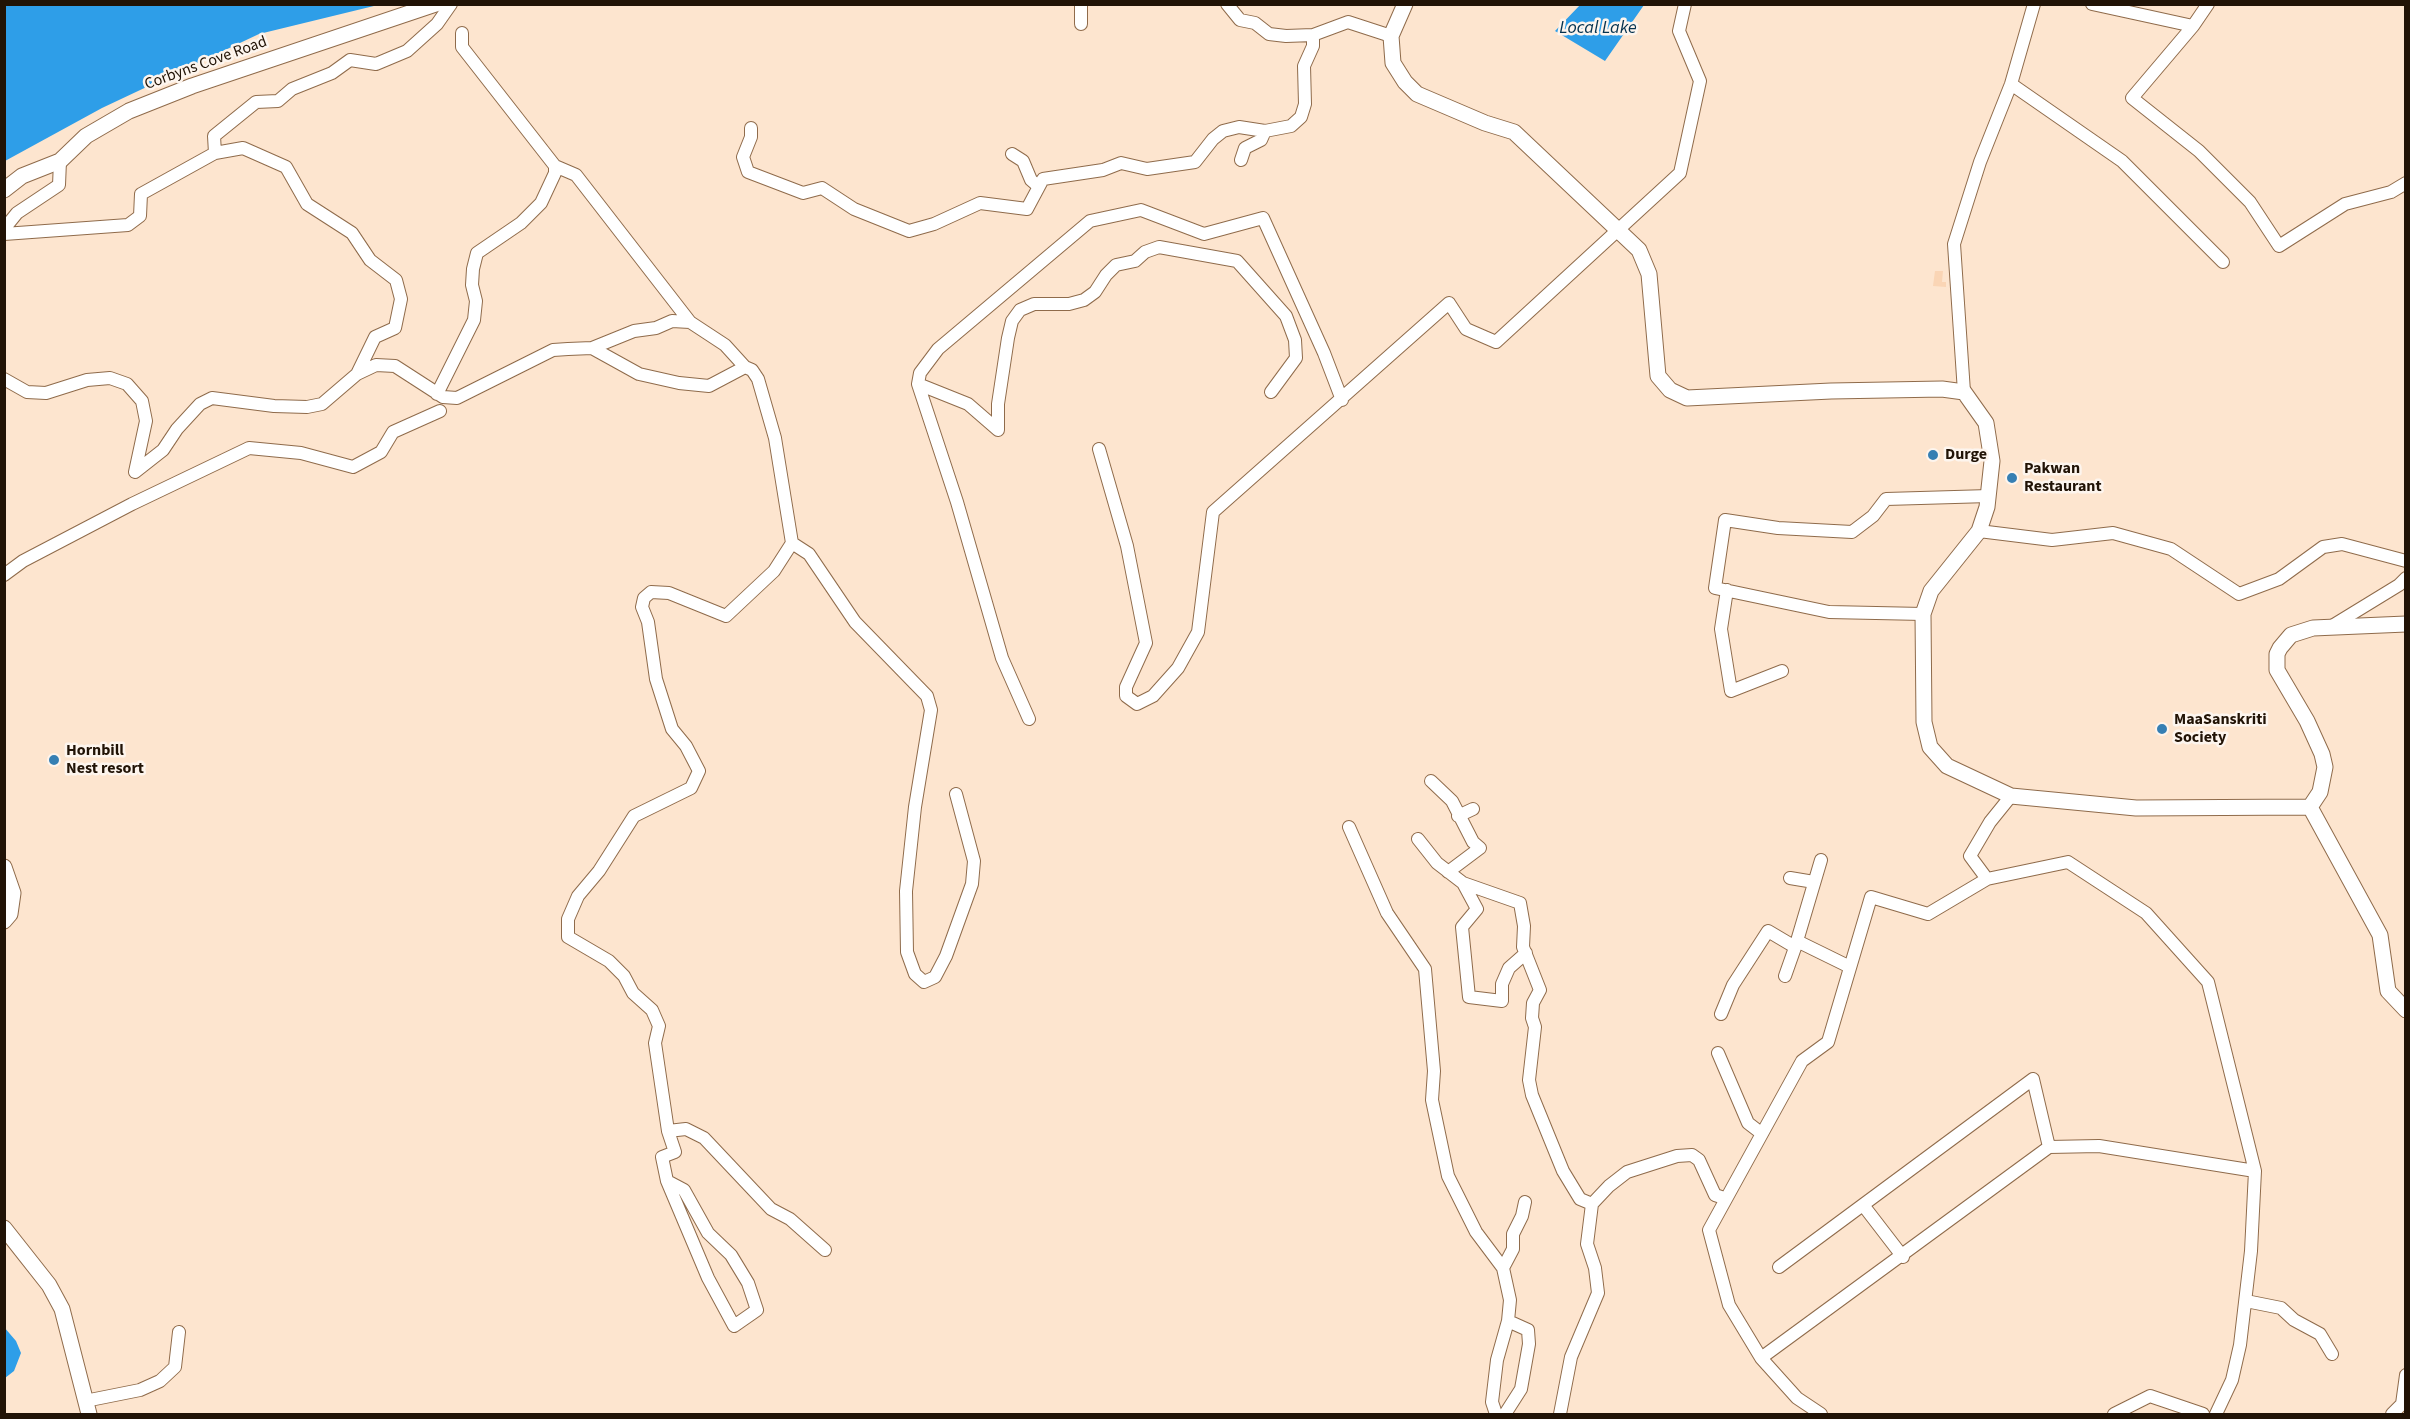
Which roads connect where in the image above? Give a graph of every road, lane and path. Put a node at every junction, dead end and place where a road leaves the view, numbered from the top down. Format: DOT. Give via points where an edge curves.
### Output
graph roads {
  1 [pos="436,4"];
  2 [pos="451,4"];
  3 [pos="1081,4"];
  4 [pos="1227,4"];
  5 [pos="1405,4"];
  6 [pos="1685,4"];
  7 [pos="2034,4"];
  8 [pos="2092,4"];
  9 [pos="2208,4"];
  10 [pos="1081,24"];
  11 [pos="2193,26"];
  12 [pos="462,33"];
  13 [pos="1313,35"];
  14 [pos="1391,36"];
  15 [pos="2012,84"];
  16 [pos="751,128"];
  17 [pos="1265,131"];
  18 [pos="215,153"];
  19 [pos="1012,154"];
  20 [pos="1241,160"];
  21 [pos="60,161"];
  22 [pos="555,166"];
  23 [pos="2406,183"];
  24 [pos="1038,186"];
  25 [pos="4,190"];
  26 [pos="4,229"];
  27 [pos="1620,230"];
  28 [pos="4,234"];
  29 [pos="2223,262"];
  30 [pos="690,322"];
  31 [pos="591,348"];
  32 [pos="745,367"];
  33 [pos="357,374"];
  34 [pos="4,379"];
  35 [pos="918,384"];
  36 [pos="1271,392"];
  37 [pos="1964,392"];
  38 [pos="437,394"];
  39 [pos="1342,400"];
  40 [pos="440,411"];
  41 [pos="1099,449"];
  42 [pos="1989,496"];
  43 [pos="1979,531"];
  44 [pos="792,543"];
  45 [pos="2406,561"];
  46 [pos="4,575"];
  47 [pos="2406,578"];
  48 [pos="1727,590"];
  49 [pos="1923,614"];
  50 [pos="2406,624"];
  51 [pos="2332,626"];
  52 [pos="1782,671"];
  53 [pos="1029,719"];
  54 [pos="1431,781"];
  55 [pos="956,794"];
  56 [pos="2011,796"];
  57 [pos="2310,807"];
  58 [pos="1473,809"];
  59 [pos="1458,816"];
  60 [pos="1349,827"];
  61 [pos="1418,839"];
  62 [pos="1821,860"];
  63 [pos="4,867"];
  64 [pos="1448,872"];
  65 [pos="1790,878"];
  66 [pos="1987,879"];
  67 [pos="1814,882"];
  68 [pos="1463,883"];
  69 [pos="4,921"];
  70 [pos="1796,944"];
  71 [pos="1526,953"];
  72 [pos="1851,966"];
  73 [pos="1785,976"];
  74 [pos="2406,1010"];
  75 [pos="1721,1014"];
  76 [pos="1718,1053"];
  77 [pos="668,1131"];
  78 [pos="1761,1133"];
  79 [pos="2049,1148"];
  80 [pos="2254,1171"];
  81 [pos="667,1181"];
  82 [pos="1724,1198"];
  83 [pos="1525,1202"];
  84 [pos="1592,1204"];
  85 [pos="1863,1204"];
  86 [pos="4,1228"];
  87 [pos="825,1250"];
  88 [pos="1904,1257"];
  89 [pos="1779,1267"];
  90 [pos="1503,1268"];
  91 [pos="2246,1301"];
  92 [pos="1508,1321"];
  93 [pos="179,1332"];
  94 [pos="2332,1354"];
  95 [pos="1761,1358"];
  96 [pos="2406,1375"];
  97 [pos="87,1408"];
  98 [pos="1496,1414"];
  99 [pos="1505,1414"];
  100 [pos="1560,1414"];
  101 [pos="1821,1414"];
  102 [pos="2114,1414"];
  103 [pos="2203,1414"];
  104 [pos="2216,1414"];
  105 [pos="2392,1414"];
  1 -- 21 [label="main road, Corbyns Cove Road" via="129,111 86,136"];
  2 -- 18 [label="street" via="407,51 376,64 350,60 332,73 292,89 278,101 255,102 214,136"];
  3 -- 10 [label="street"];
  4 -- 13 [label="street" via="1240,20 1255,23 1269,34"];
  5 -- 14 [label="main road"];
  6 -- 27 [label="street" via="1679,31 1700,81 1680,173"];
  7 -- 15 [label="street"];
  8 -- 11 [label="street"];
  9 -- 11 [label="street"];
  11 -- 23 [label="street" via="2132,98 2199,151 2250,202 2279,246 2345,204 2391,192"];
  12 -- 22 [label="street" via="462,47"];
  13 -- 14 [label="street" via="1348,22"];
  13 -- 17 [label="street" via="1313,46 1304,66 1305,104 1301,117 1291,126"];
  14 -- 27 [label="main road" via="1394,63 1417,94 1514,132"];
  15 -- 29 [label="street" via="2122,161"];
  15 -- 37 [label="street" via="1980,162 1954,244"];
  16 -- 24 [label="street" via="752,137 743,157 748,172 803,192 822,188 854,209 903,230 934,224 980,203 1028,209"];
  17 -- 20 [label="street" via="1261,140 1245,148"];
  17 -- 24 [label="street" via="1239,127 1223,131 1195,162 1147,169 1121,163 1103,170 1043,179"];
  18 -- 28 [label="street" via="141,194 140,216 128,225"];
  18 -- 33 [label="street" via="243,148 286,167 307,204 352,233 370,260 396,280 401,299 395,328 375,337"];
  19 -- 24 [label="street" via="1023,161 1025,171"];
  21 -- 25 [label="main road, Corbyns Cove Road" via="22,176"];
  21 -- 26 [label="street" via="59,185 17,213"];
  22 -- 30 [label="street" via="576,175"];
  22 -- 38 [label="street" via="542,203 521,223 477,253 472,285 476,301 474,320"];
  27 -- 37 [label="main road" via="1639,250 1649,274 1658,376 1670,390 1687,398 1831,391"];
  27 -- 39 [label="street" via="1496,342 1466,329 1449,303"];
  30 -- 31 [label="street" via="672,321"];
  30 -- 32 [label="street" via="725,345"];
  31 -- 32 [label="street" via="639,374 679,383 709,386"];
  31 -- 38 [label="street" via="553,350 457,398"];
  32 -- 44 [label="street" via="758,379 775,438"];
  33 -- 34 [label="street" via="322,404 274,406 212,399 200,404 163,450 135,472 146,421 142,401 128,384 110,378 87,380 46,393 27,392"];
  33 -- 38 [label="street" via="376,365 395,366"];
  35 -- 36 [label="street" via="968,404 998,430 1008,338 1012,321 1020,310 1034,304 1084,300 1116,265 1136,261 1158,247 1237,261 1286,316 1295,340 1296,358"];
  35 -- 39 [label="street" via="920,373 938,349 1090,221 1141,210 1204,234 1263,218"];
  35 -- 53 [label="street" via="1002,658"];
  37 -- 42 [label="main road" via="1986,423 1992,461"];
  39 -- 41 [label="street" via="1213,512 1198,632 1178,668 1153,696 1137,704 1126,696 1126,687 1146,643 1127,546"];
  40 -- 46 [label="street" via="393,432 381,452 353,467 301,453 249,448 132,504 23,561"];
  42 -- 43 [label="main road"];
  42 -- 48 [label="street" via="1886,499 1873,516 1852,532 1807,531 1725,520 1716,588"];
  43 -- 45 [label="street" via="2052,540 2113,533 2171,549 2239,594 2279,579 2323,547 2342,544"];
  43 -- 49 [label="main road" via="1931,591"];
  44 -- 55 [label="street" via="809,554 855,622 927,696 931,710 906,891 907,952 915,974 924,982 935,977 946,957 972,884 974,861"];
  44 -- 77 [label="street" via="774,571 726,615 669,593 651,592 644,598 642,607 651,652 672,729 699,771 691,788 634,816 599,872 578,896 568,919 568,937 609,961 633,993 652,1010 659,1026 655,1044"];
  47 -- 51 [label="street"];
  48 -- 49 [label="street" via="1829,612"];
  48 -- 52 [label="street" via="1721,629 1731,691"];
  49 -- 56 [label="main road" via="1924,722 1930,747 1947,766"];
  50 -- 51 [label="main road"];
  51 -- 57 [label="main road" via="2291,636 2280,648 2276,662 2322,754 2324,779"];
  54 -- 59 [label="street" via="1452,801"];
  56 -- 57 [label="main road" via="2136,808"];
  56 -- 66 [label="street" via="1970,856"];
  57 -- 74 [label="main road" via="2380,935 2388,991"];
  58 -- 59 [label="street"];
  59 -- 64 [label="street" via="1480,848"];
  60 -- 90 [label="street" via="1387,914 1425,969 1434,1071 1432,1100 1448,1176 1476,1232"];
  61 -- 64 [label="street"];
  62 -- 67 [label="street"];
  63 -- 69 [label="main road" via="13,893 10,914"];
  64 -- 68 [label="street"];
  65 -- 67 [label="street"];
  66 -- 72 [label="street" via="1928,914 1871,897"];
  66 -- 80 [label="street" via="2068,862 2146,913 2208,982"];
  67 -- 70 [label="street"];
  68 -- 71 [label="street" via="1520,903"];
  68 -- 71 [label="street" via="1477,909 1462,927 1469,997 1502,1001 1502,984 1509,968"];
  70 -- 72 [label="street"];
  70 -- 73 [label="street"];
  70 -- 75 [label="street" via="1768,931 1733,985"];
  71 -- 84 [label="street" via="1540,990 1533,1003 1535,1027 1529,1080 1532,1095 1563,1171 1580,1198"];
  72 -- 78 [label="street" via="1828,1042 1802,1061"];
  76 -- 78 [label="street" via="1748,1123"];
  77 -- 81 [label="street" via="675,1152 662,1157"];
  77 -- 87 [label="street" via="687,1129 704,1138 771,1209 790,1219"];
  78 -- 82 [label="street"];
  79 -- 80 [label="street" via="2100,1146"];
  79 -- 85 [label="street" via="2033,1079"];
  79 -- 88 [label="street"];
  80 -- 91 [label="street"];
  81 -- 81 [label="street" via="703,1268 734,1326 757,1310 748,1283 731,1256 708,1233 684,1190"];
  82 -- 84 [label="street" via="1715,1195 1699,1160 1692,1155 1677,1156 1627,1173"];
  82 -- 95 [label="street" via="1709,1230 1729,1305"];
  83 -- 90 [label="street" via="1513,1234 1513,1249"];
  84 -- 100 [label="street" via="1587,1244 1598,1293 1571,1357"];
  85 -- 88 [label="street"];
  85 -- 89 [label="street"];
  86 -- 97 [label="main road" via="49,1285 62,1309"];
  88 -- 95 [label="street"];
  90 -- 92 [label="street" via="1510,1300"];
  91 -- 94 [label="street" via="2281,1308 2320,1334"];
  91 -- 104 [label="street" via="2232,1380"];
  92 -- 98 [label="street" via="1497,1360 1492,1402"];
  92 -- 99 [label="street" via="1528,1329 1530,1344 1521,1389"];
  93 -- 97 [label="street" via="175,1367 160,1381"];
  95 -- 101 [label="street" via="1797,1398"];
  96 -- 105 [label="street" via="2402,1404"];
  102 -- 103 [label="street" via="2150,1396"];
}
